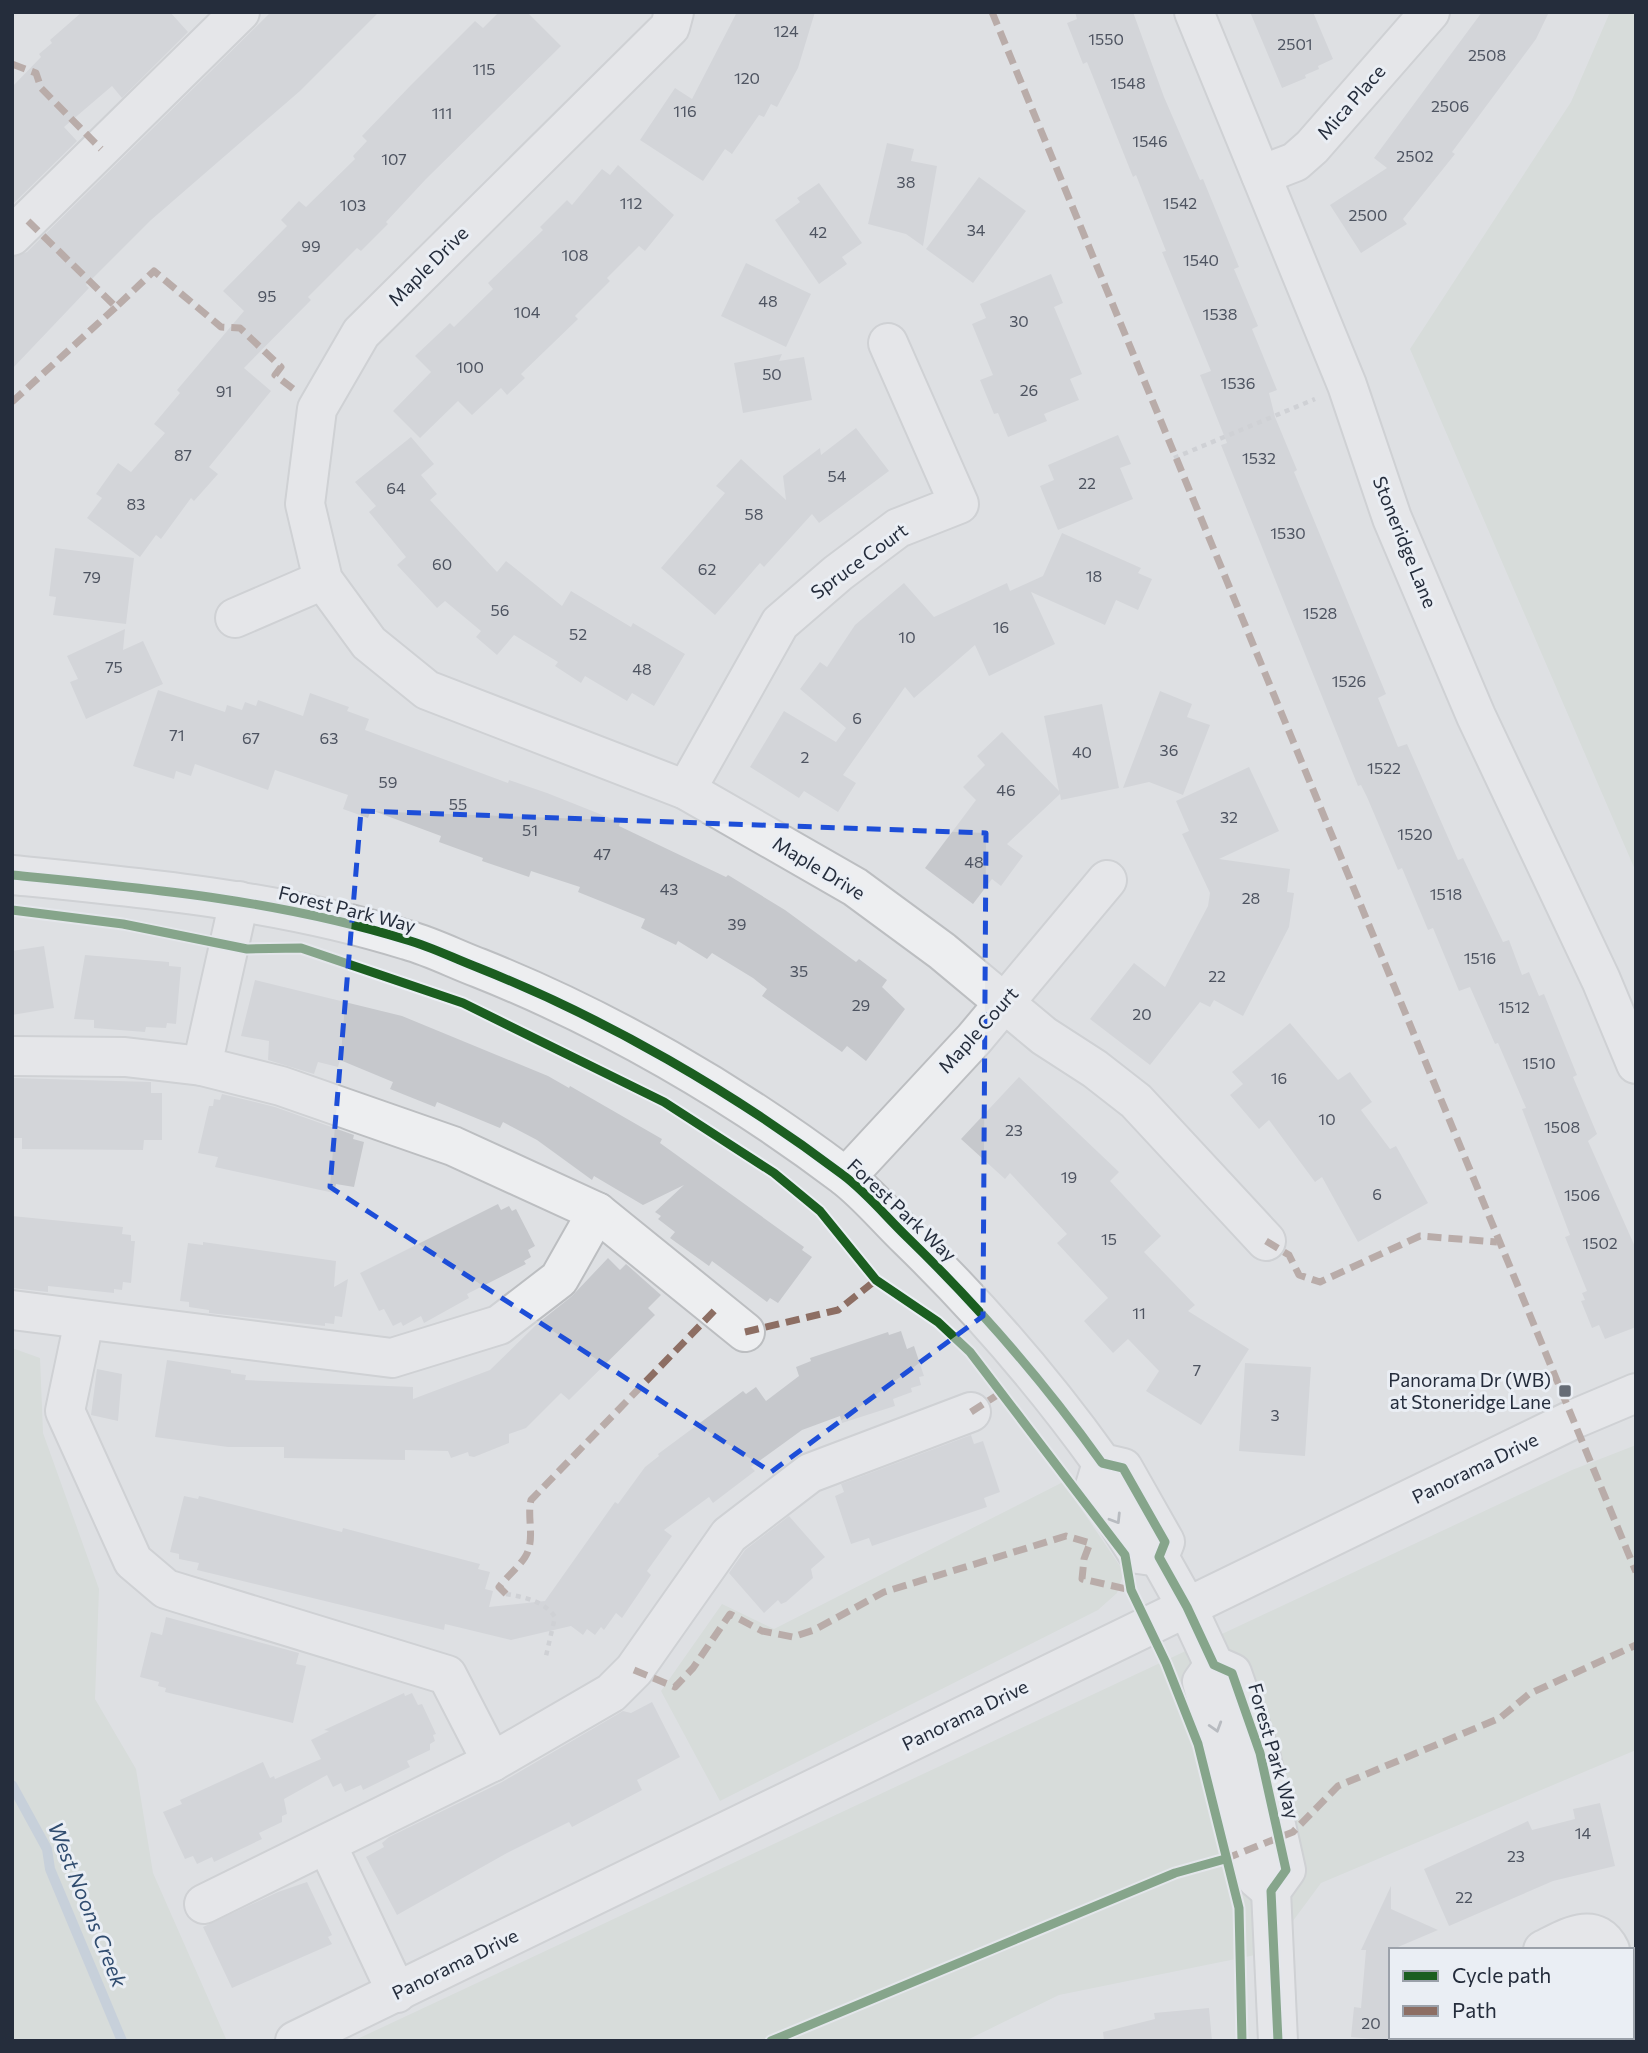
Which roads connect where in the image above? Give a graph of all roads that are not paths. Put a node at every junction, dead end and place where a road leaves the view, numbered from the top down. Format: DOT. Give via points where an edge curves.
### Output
graph roads {
  1 [pos="240,12"];
  2 [pos="674,12"];
  3 [pos="1194,12"];
  4 [pos="1430,12"];
  5 [pos="1261,176"];
  6 [pos="12,236"];
  7 [pos="888,344"];
  8 [pos="323,580"];
  9 [pos="235,618"];
  10 [pos="686,790"];
  11 [pos="12,875"];
  12 [pos="1107,880"];
  13 [pos="239,901"];
  14 [pos="1004,1002"];
  15 [pos="12,1056"];
  16 [pos="1636,1064"];
  17 [pos="202,1066"];
  18 [pos="846,1177"];
  19 [pos="597,1212"];
  20 [pos="1266,1241"];
  21 [pos="12,1310"];
  22 [pos="84,1321"];
  23 [pos="745,1332"];
  24 [pos="1636,1393"];
  25 [pos="971,1412"];
  26 [pos="1187,1607"];
  27 [pos="492,1762"];
  28 [pos="327,1845"];
  29 [pos="204,1904"];
  30 [pos="1548,1948"];
  31 [pos="1609,1948"];
  32 [pos="397,1993"];
  33 [pos="295,2041"];
  34 [pos="1278,2041"];
  1 -- 6 [label="street"];
  2 -- 8 [label="street, Maple Drive" via="670,27 360,333 317,409 305,504"];
  3 -- 5 [label="street, Stoneridge Lane"];
  4 -- 5 [label="street, Mica Place" via="1312,147 1295,162"];
  5 -- 16 [label="street, Stoneridge Lane" via="1347,385 1392,519 1476,716"];
  7 -- 10 [label="street, Spruce Court" via="959,504 898,528 780,623"];
  8 -- 9 [label="street"];
  8 -- 10 [label="street, Maple Drive" via="369,643 427,690"];
  10 -- 14 [label="street, Maple Drive" via="855,887"];
  11 -- 13 [label="street, Forest Park Way"];
  12 -- 14 [label="street, Maple Court"];
  13 -- 17 [label="street"];
  13 -- 18 [label="street, Forest Park Way" via="408,940 530,988 604,1023 690,1073"];
  14 -- 18 [label="street, Maple Court"];
  14 -- 20 [label="street, Maple Drive" via="1136,1101"];
  15 -- 17 [label="street" via="125,1057"];
  17 -- 19 [label="street" via="281,1086 453,1146"];
  18 -- 26 [label="street, Forest Park Way" via="1017,1352 1102,1463 1124,1468 1165,1542 1159,1557"];
  19 -- 22 [label="street" via="559,1279 499,1325 392,1358"];
  19 -- 23 [label="street"];
  21 -- 22 [label="street"];
  22 -- 27 [label="street" via="65,1411 133,1562 166,1589 447,1675"];
  24 -- 26 [label="street, Panorama Drive"];
  25 -- 27 [label="street" via="810,1473 729,1535 634,1670 611,1693"];
  26 -- 32 [label="street, Panorama Drive"];
  26 -- 34 [label="street, Forest Park Way" via="1214,1665 1232,1673 1260,1753 1286,1870 1272,1891"];
  27 -- 28 [label="street"];
  28 -- 29 [label="street"];
  28 -- 32 [label="street"];
  30 -- 31 [label="street" via="1579,1934 1595,1933"];
  32 -- 33 [label="street, Panorama Drive"];
}
